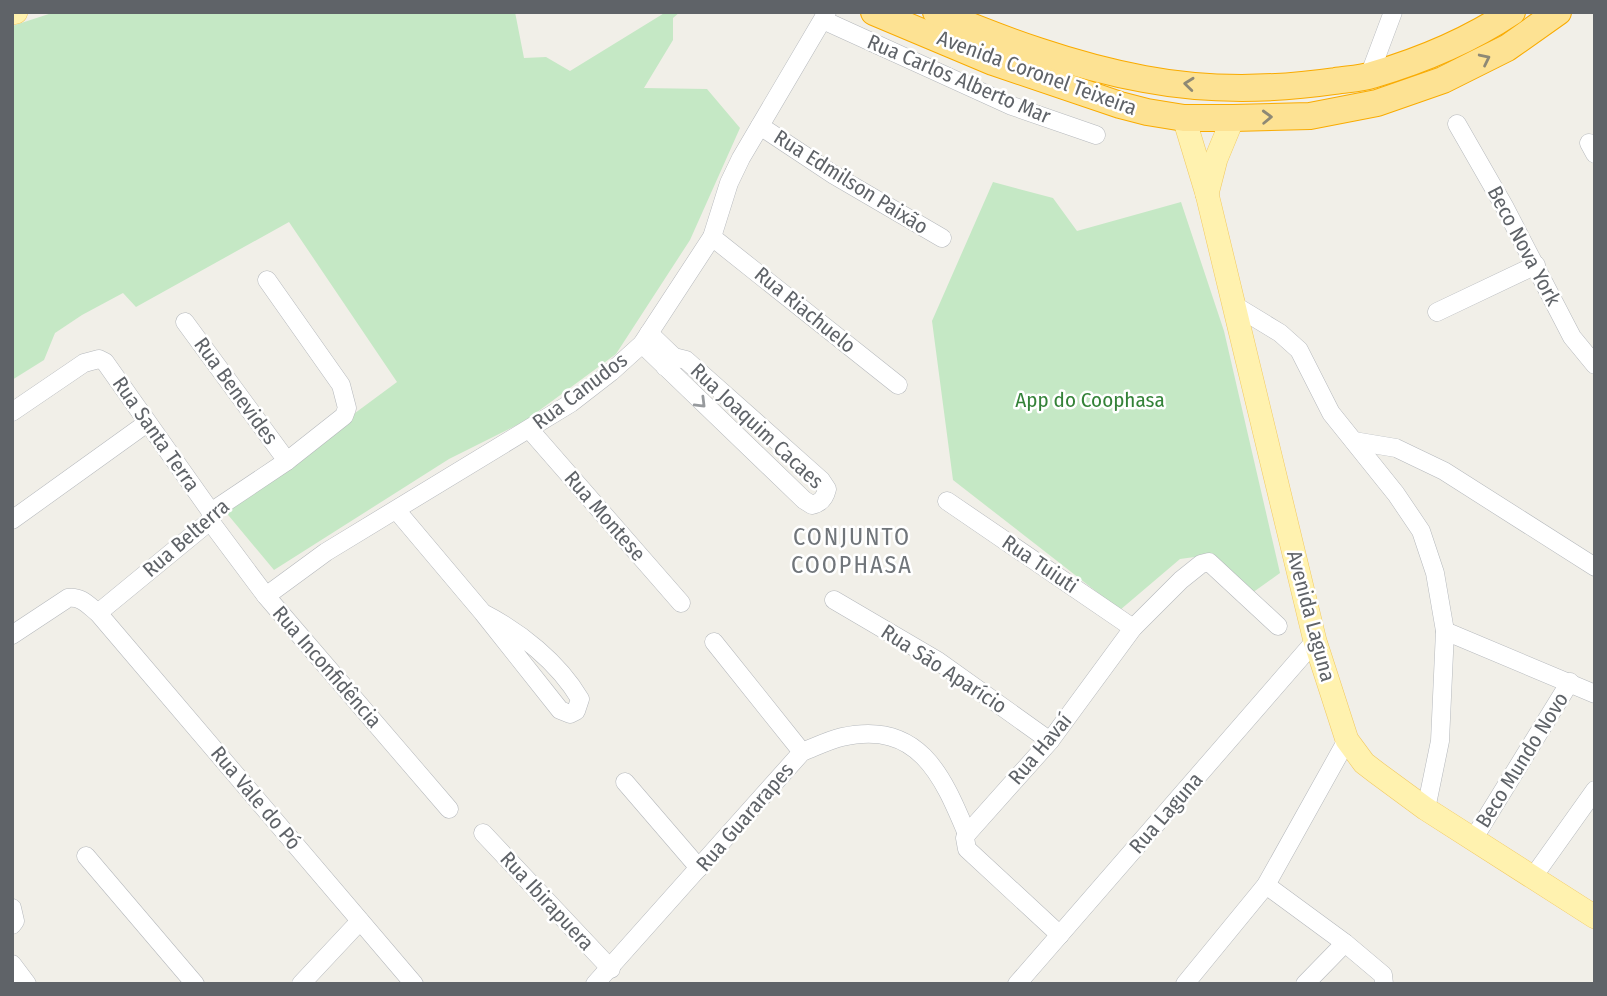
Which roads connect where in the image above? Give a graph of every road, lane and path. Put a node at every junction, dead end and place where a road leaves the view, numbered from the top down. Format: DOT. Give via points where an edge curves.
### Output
graph roads {
  1 [pos="874,12"];
  2 [pos="936,12"];
  3 [pos="1393,12"];
  4 [pos="1512,12"];
  5 [pos="1558,12"];
  6 [pos="825,16"];
  7 [pos="1369,76"];
  8 [pos="1184,118"];
  9 [pos="1233,118"];
  10 [pos="1457,124"];
  11 [pos="760,127"];
  12 [pos="1096,135"];
  13 [pos="1207,194"];
  14 [pos="712,237"];
  15 [pos="942,238"];
  16 [pos="1536,265"];
  17 [pos="267,280"];
  18 [pos="1234,305"];
  19 [pos="1437,312"];
  20 [pos="185,321"];
  21 [pos="646,339"];
  22 [pos="670,362"];
  23 [pos="1595,365"];
  24 [pos="898,385"];
  25 [pos="12,412"];
  26 [pos="147,423"];
  27 [pos="530,429"];
  28 [pos="1354,441"];
  29 [pos="287,461"];
  30 [pos="947,501"];
  31 [pos="397,511"];
  32 [pos="210,517"];
  33 [pos="12,520"];
  34 [pos="1595,567"];
  35 [pos="266,596"];
  36 [pos="835,600"];
  37 [pos="681,603"];
  38 [pos="98,613"];
  39 [pos="482,613"];
  40 [pos="1278,626"];
  41 [pos="1133,628"];
  42 [pos="1445,631"];
  43 [pos="12,635"];
  44 [pos="1315,641"];
  45 [pos="714,642"];
  46 [pos="1570,682"];
  47 [pos="1595,694"];
  48 [pos="1347,740"];
  49 [pos="1051,741"];
  50 [pos="802,752"];
  51 [pos="625,782"];
  52 [pos="1595,790"];
  53 [pos="449,809"];
  54 [pos="1426,809"];
  55 [pos="483,834"];
  56 [pos="967,834"];
  57 [pos="1474,838"];
  58 [pos="86,856"];
  59 [pos="699,868"];
  60 [pos="1533,877"];
  61 [pos="1266,885"];
  62 [pos="1595,917"];
  63 [pos="360,921"];
  64 [pos="1060,935"];
  65 [pos="1345,943"];
  66 [pos="12,964"];
  67 [pos="611,969"];
  68 [pos="27,984"];
  69 [pos="195,984"];
  70 [pos="301,984"];
  71 [pos="414,984"];
  72 [pos="595,984"];
  73 [pos="1017,984"];
  74 [pos="1185,984"];
  75 [pos="1305,984"];
  76 [pos="1384,984"];
  1 -- 8 [label="highway, Avenida Coronel Teixeira" via="1006,66 1120,105"];
  7 -- 2 [label="highway, Avenida Coronel Teixeira, one-way" via="1267,89 1144,79 995,36"];
  3 -- 7 [label="street"];
  4 -- 7 [label="highway, Avenida Coronel Teixeira" via="1490,27 1412,62"];
  9 -- 5 [label="highway, Avenida Coronel Teixeira, one-way" via="1310,116 1377,103 1443,80 1507,48"];
  6 -- 11 [label="street, Rua Canudos"];
  6 -- 12 [label="street, Rua Carlos Alberto Mar" via="1012,106"];
  8 -- 9 [label="highway, Avenida Coronel Teixeira"];
  8 -- 13 [label="main road, Avenida Laguna"];
  9 -- 13 [label="main road, Avenida Laguna"];
  10 -- 16 [label="street, Beco Nova York"];
  11 -- 14 [label="street, Rua Canudos" via="729,183"];
  11 -- 15 [label="street, Rua Edmilson Paixão"];
  13 -- 18 [label="main road, Avenida Laguna"];
  14 -- 21 [label="street, Rua Canudos"];
  14 -- 24 [label="street, Rua Riachuelo"];
  16 -- 19 [label="street"];
  16 -- 23 [label="street, Beco Nova York" via="1572,337"];
  17 -- 29 [label="street, Rua Belterra" via="341,385 347,408 344,416"];
  18 -- 28 [label="street" via="1299,350 1331,414"];
  18 -- 44 [label="main road, Avenida Laguna"];
  20 -- 29 [label="street, Rua Benevides"];
  21 -- 22 [label="street, Rua Joaquim Cacaes"];
  21 -- 27 [label="street, Rua Canudos" via="611,372"];
  22 -- 22 [label="street, Rua Joaquim Cacaes, one-way" via="789,488 811,505 819,503 827,489 821,480 686,360"];
  25 -- 26 [label="street, Rua Santa Terra" via="84,363 99,359 108,365"];
  26 -- 32 [label="street, Rua Santa Terra"];
  26 -- 33 [label="street"];
  27 -- 31 [label="street, Rua Canudos"];
  27 -- 37 [label="street, Rua Montese"];
  28 -- 34 [label="street" via="1396,448 1444,471"];
  28 -- 42 [label="street" via="1421,531 1435,573"];
  29 -- 32 [label="street, Rua Belterra"];
  30 -- 41 [label="street, Rua Tuiuti"];
  31 -- 35 [label="street, Rua Canudos" via="326,552"];
  31 -- 39 [label="street"];
  32 -- 35 [label="street, Rua Inconfidência"];
  32 -- 38 [label="street, Rua Belterra"];
  35 -- 53 [label="street, Rua Inconfidência"];
  36 -- 49 [label="street, Rua São Aparício" via="938,661"];
  38 -- 43 [label="street" via="82,600 68,598"];
  38 -- 63 [label="street, Rua Vale do Pó"];
  39 -- 39 [label="street" via="560,710 570,714 576,710 580,699 547,659"];
  40 -- 41 [label="street, Rua Havaí" via="1209,562 1181,580"];
  41 -- 49 [label="street, Rua Havaí"];
  42 -- 46 [label="street"];
  42 -- 54 [label="street" via="1440,741"];
  44 -- 48 [label="main road, Avenida Laguna"];
  44 -- 64 [label="street, Rua Laguna"];
  45 -- 50 [label="street"];
  46 -- 47 [label="street"];
  46 -- 57 [label="street, Beco Mundo Novo"];
  48 -- 54 [label="main road, Avenida Laguna" via="1364,763"];
  48 -- 61 [label="street"];
  49 -- 56 [label="street, Rua Havaí"];
  50 -- 56 [label="street, Rua Guararapes" via="841,737 872,733 899,738 931,762"];
  50 -- 59 [label="street, Rua Guararapes"];
  51 -- 59 [label="street"];
  52 -- 60 [label="street"];
  54 -- 57 [label="main road, Avenida Laguna"];
  55 -- 67 [label="street, Rua Ibirapuera"];
  56 -- 64 [label="street" via="967,849"];
  57 -- 60 [label="main road, Avenida Laguna"];
  58 -- 69 [label="street"];
  59 -- 67 [label="street, Rua Guararapes"];
  60 -- 62 [label="main road, Avenida Laguna"];
  61 -- 65 [label="street"];
  61 -- 74 [label="street"];
  63 -- 70 [label="street"];
  63 -- 71 [label="street, Rua Vale do Pó"];
  64 -- 73 [label="street, Rua Laguna"];
  65 -- 75 [label="street"];
  65 -- 76 [label="street" via="1383,975"];
  66 -- 68 [label="street"];
  67 -- 72 [label="street, Rua Guararapes"];
}
